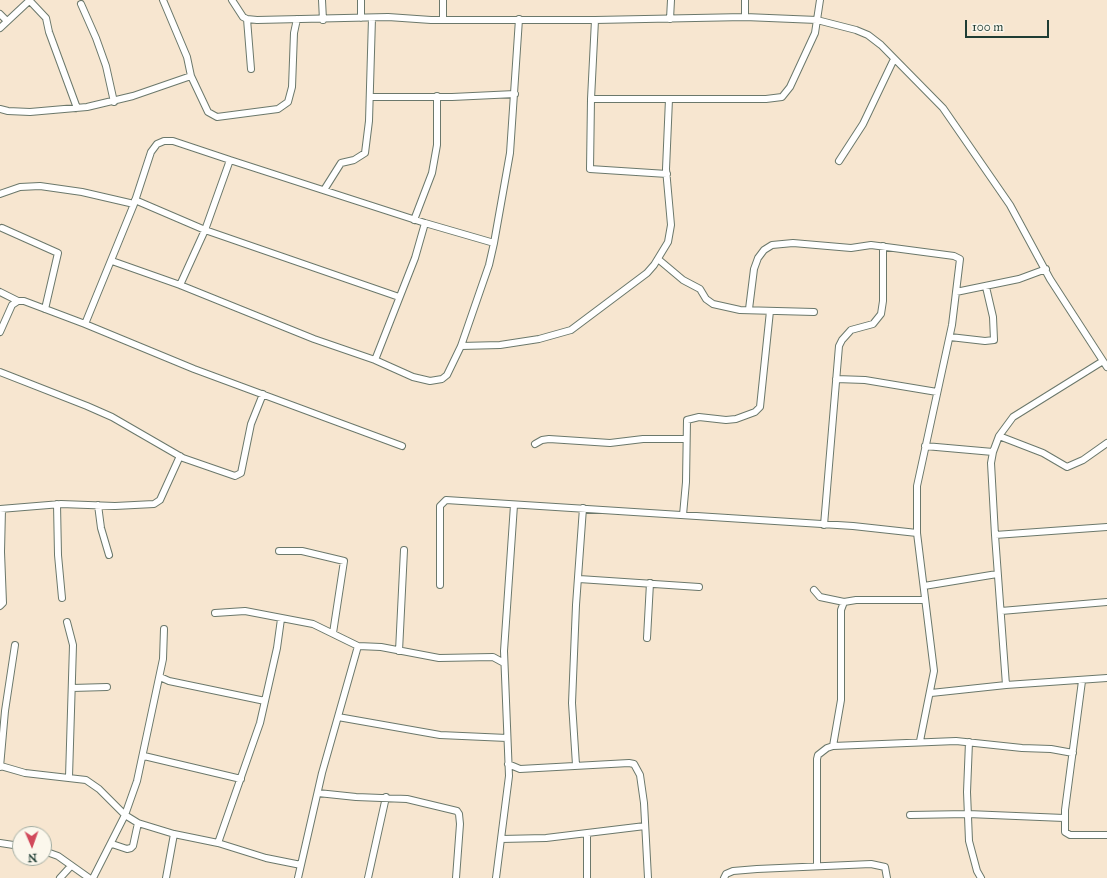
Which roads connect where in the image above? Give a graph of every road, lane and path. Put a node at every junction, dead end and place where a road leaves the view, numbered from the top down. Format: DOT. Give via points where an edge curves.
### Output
graph roads {
  1 [pos="30,0"];
  2 [pos="163,0"];
  3 [pos="232,0"];
  4 [pos="322,0"];
  5 [pos="361,0"];
  6 [pos="443,0"];
  7 [pos="671,0"];
  8 [pos="745,0"];
  9 [pos="820,0"];
  10 [pos="81,4"];
  11 [pos="0,14"];
  12 [pos="745,17"];
  13 [pos="361,18"];
  14 [pos="372,18"];
  15 [pos="670,18"];
  16 [pos="246,19"];
  17 [pos="297,19"];
  18 [pos="519,19"];
  19 [pos="323,20"];
  20 [pos="443,20"];
  21 [pos="595,20"];
  22 [pos="817,20"];
  23 [pos="6,21"];
  24 [pos="0,28"];
  25 [pos="894,59"];
  26 [pos="251,69"];
  27 [pos="191,76"];
  28 [pos="515,94"];
  29 [pos="437,96"];
  30 [pos="370,97"];
  31 [pos="591,99"];
  32 [pos="669,100"];
  33 [pos="114,102"];
  34 [pos="77,108"];
  35 [pos="0,109"];
  36 [pos="230,160"];
  37 [pos="839,161"];
  38 [pos="667,174"];
  39 [pos="324,190"];
  40 [pos="0,194"];
  41 [pos="134,202"];
  42 [pos="414,220"];
  43 [pos="425,223"];
  44 [pos="2,228"];
  45 [pos="205,230"];
  46 [pos="494,242"];
  47 [pos="883,246"];
  48 [pos="658,259"];
  49 [pos="112,261"];
  50 [pos="1046,269"];
  51 [pos="180,285"];
  52 [pos="986,287"];
  53 [pos="0,292"];
  54 [pos="956,292"];
  55 [pos="399,297"];
  56 [pos="18,301"];
  57 [pos="45,309"];
  58 [pos="749,310"];
  59 [pos="770,311"];
  60 [pos="814,312"];
  61 [pos="85,324"];
  62 [pos="0,332"];
  63 [pos="950,337"];
  64 [pos="461,346"];
  65 [pos="375,360"];
  66 [pos="1105,364"];
  67 [pos="0,372"];
  68 [pos="836,379"];
  69 [pos="937,392"];
  70 [pos="263,394"];
  71 [pos="999,436"];
  72 [pos="686,439"];
  73 [pos="1107,443"];
  74 [pos="535,444"];
  75 [pos="402,446"];
  76 [pos="925,446"];
  77 [pos="993,452"];
  78 [pos="180,456"];
  79 [pos="57,504"];
  80 [pos="98,505"];
  81 [pos="514,505"];
  82 [pos="583,508"];
  83 [pos="1,509"];
  84 [pos="684,515"];
  85 [pos="824,525"];
  86 [pos="1107,526"];
  87 [pos="917,533"];
  88 [pos="995,535"];
  89 [pos="404,550"];
  90 [pos="279,552"];
  91 [pos="109,555"];
  92 [pos="997,574"];
  93 [pos="579,579"];
  94 [pos="650,583"];
  95 [pos="440,585"];
  96 [pos="924,586"];
  97 [pos="699,587"];
  98 [pos="814,590"];
  99 [pos="62,598"];
  100 [pos="925,600"];
  101 [pos="844,602"];
  102 [pos="1107,602"];
  103 [pos="0,606"];
  104 [pos="1001,611"];
  105 [pos="215,613"];
  106 [pos="281,619"];
  107 [pos="67,622"];
  108 [pos="164,629"];
  109 [pos="333,633"];
  110 [pos="647,638"];
  111 [pos="15,645"];
  112 [pos="358,646"];
  113 [pos="399,651"];
  114 [pos="504,651"];
  115 [pos="493,657"];
  116 [pos="504,663"];
  117 [pos="160,677"];
  118 [pos="1107,678"];
  119 [pos="1082,681"];
  120 [pos="1006,685"];
  121 [pos="106,687"];
  122 [pos="72,688"];
  123 [pos="931,693"];
  124 [pos="265,701"];
  125 [pos="338,717"];
  126 [pos="2,724"];
  127 [pos="507,738"];
  128 [pos="920,741"];
  129 [pos="969,742"];
  130 [pos="833,746"];
  131 [pos="1073,753"];
  132 [pos="144,756"];
  133 [pos="508,764"];
  134 [pos="576,765"];
  135 [pos="0,767"];
  136 [pos="520,768"];
  137 [pos="509,776"];
  138 [pos="69,777"];
  139 [pos="241,779"];
  140 [pos="318,793"];
  141 [pos="386,798"];
  142 [pos="968,814"];
  143 [pos="910,815"];
  144 [pos="125,816"];
  145 [pos="1064,818"];
  146 [pos="138,823"];
  147 [pos="645,826"];
  148 [pos="174,834"];
  149 [pos="586,834"];
  150 [pos="1107,835"];
  151 [pos="501,839"];
  152 [pos="0,843"];
  153 [pos="218,843"];
  154 [pos="112,844"];
  155 [pos="12,845"];
  156 [pos="52,854"];
  157 [pos="301,865"];
  158 [pos="71,866"];
  159 [pos="817,866"];
  160 [pos="60,878"];
  161 [pos="89,878"];
  162 [pos="93,878"];
  163 [pos="166,878"];
  164 [pos="298,878"];
  165 [pos="368,878"];
  166 [pos="456,878"];
  167 [pos="496,878"];
  168 [pos="587,878"];
  169 [pos="648,878"];
  170 [pos="724,878"];
  171 [pos="887,878"];
  172 [pos="981,878"];
  1 -- 23 [label="street"];
  1 -- 34 [label="street" via="46,18"];
  2 -- 27 [label="street" via="187,57"];
  3 -- 16 [label="street"];
  4 -- 19 [label="street"];
  5 -- 13 [label="street"];
  6 -- 20 [label="street"];
  7 -- 15 [label="street"];
  8 -- 12 [label="street"];
  9 -- 22 [label="street"];
  10 -- 33 [label="street" via="106,66"];
  11 -- 23 [label="street"];
  12 -- 15 [label="street"];
  12 -- 22 [label="street"];
  13 -- 14 [label="street"];
  13 -- 19 [label="street"];
  14 -- 20 [label="street"];
  14 -- 30 [label="street"];
  15 -- 21 [label="street"];
  16 -- 17 [label="street"];
  16 -- 26 [label="street"];
  17 -- 19 [label="street"];
  17 -- 27 [label="street" via="291,59 292,86 288,102 284,106 224,117 212,116"];
  18 -- 20 [label="street"];
  18 -- 21 [label="street"];
  18 -- 28 [label="street"];
  21 -- 31 [label="street"];
  22 -- 25 [label="street" via="868,35"];
  22 -- 32 [label="street" via="810,43 790,87 782,97"];
  23 -- 24 [label="street"];
  25 -- 37 [label="street" via="863,124"];
  25 -- 50 [label="street" via="933,96 955,123 1010,205"];
  27 -- 33 [label="street"];
  28 -- 29 [label="street"];
  28 -- 46 [label="street" via="510,154"];
  29 -- 30 [label="street"];
  29 -- 42 [label="street" via="436,146 432,173"];
  30 -- 39 [label="street" via="365,153 354,160 341,163"];
  31 -- 32 [label="street"];
  31 -- 38 [label="street" via="590,169"];
  32 -- 38 [label="street"];
  33 -- 34 [label="street"];
  34 -- 35 [label="street" via="30,112"];
  36 -- 39 [label="street"];
  36 -- 41 [label="street" via="183,144 164,141 157,144 151,152"];
  36 -- 45 [label="street"];
  38 -- 48 [label="street" via="671,225 668,242"];
  39 -- 42 [label="street"];
  40 -- 41 [label="street" via="20,187 40,186 64,188"];
  41 -- 45 [label="street"];
  41 -- 49 [label="street"];
  42 -- 43 [label="street"];
  43 -- 46 [label="street"];
  43 -- 55 [label="street" via="415,258"];
  44 -- 57 [label="street" via="58,253"];
  45 -- 51 [label="street"];
  45 -- 55 [label="street"];
  46 -- 64 [label="street"];
  47 -- 54 [label="street" via="959,258 961,261"];
  47 -- 58 [label="street" via="851,248 772,245 764,250 754,269"];
  47 -- 68 [label="street" via="881,314 873,324 851,330 842,340"];
  48 -- 58 [label="street" via="683,280 700,289 709,302"];
  48 -- 64 [label="street" via="647,273 571,330 539,339 500,345"];
  49 -- 51 [label="street"];
  49 -- 61 [label="street"];
  50 -- 52 [label="street"];
  50 -- 66 [label="street"];
  51 -- 65 [label="street" via="314,339"];
  52 -- 54 [label="street"];
  52 -- 63 [label="street" via="993,317 994,340"];
  53 -- 56 [label="street"];
  54 -- 63 [label="street"];
  55 -- 65 [label="street"];
  56 -- 57 [label="street"];
  56 -- 62 [label="street" via="12,305"];
  57 -- 61 [label="street"];
  58 -- 59 [label="street"];
  59 -- 60 [label="street"];
  59 -- 72 [label="street" via="760,407 745,416 726,420 691,418 686,424"];
  61 -- 70 [label="street"];
  63 -- 69 [label="street"];
  64 -- 65 [label="street" via="447,375 436,381 413,377"];
  66 -- 71 [label="street" via="1013,417"];
  67 -- 78 [label="street" via="43,387 112,417"];
  68 -- 69 [label="street" via="865,380"];
  68 -- 85 [label="street"];
  69 -- 76 [label="street"];
  70 -- 75 [label="street"];
  70 -- 78 [label="street" via="251,424 239,476"];
  71 -- 73 [label="street" via="1024,444 1067,467 1084,460"];
  71 -- 77 [label="street"];
  72 -- 74 [label="street" via="643,439 610,443 549,439"];
  72 -- 84 [label="street"];
  76 -- 77 [label="street"];
  76 -- 87 [label="street" via="917,486"];
  77 -- 88 [label="street" via="991,463"];
  78 -- 80 [label="street" via="158,503 136,506"];
  79 -- 80 [label="street"];
  79 -- 83 [label="street"];
  79 -- 99 [label="street"];
  80 -- 91 [label="street" via="101,528"];
  81 -- 82 [label="street"];
  81 -- 95 [label="street" via="443,501 440,506"];
  81 -- 114 [label="street"];
  82 -- 84 [label="street"];
  82 -- 93 [label="street"];
  83 -- 103 [label="street" via="3,603"];
  84 -- 85 [label="street"];
  85 -- 87 [label="street"];
  86 -- 88 [label="street"];
  87 -- 96 [label="street"];
  88 -- 92 [label="street"];
  89 -- 113 [label="street"];
  90 -- 109 [label="street" via="308,552 344,561"];
  92 -- 96 [label="street"];
  92 -- 104 [label="street"];
  93 -- 94 [label="street"];
  93 -- 134 [label="street" via="572,703"];
  94 -- 97 [label="street"];
  94 -- 110 [label="street"];
  96 -- 100 [label="street"];
  98 -- 101 [label="street" via="820,597"];
  100 -- 101 [label="street"];
  100 -- 123 [label="street" via="934,671"];
  101 -- 130 [label="street" via="841,610 841,700"];
  102 -- 104 [label="street"];
  104 -- 120 [label="street"];
  105 -- 106 [label="street" via="244,611"];
  106 -- 109 [label="street" via="313,624"];
  106 -- 124 [label="street"];
  107 -- 122 [label="street" via="73,645"];
  108 -- 117 [label="street"];
  109 -- 112 [label="street"];
  111 -- 126 [label="street"];
  112 -- 113 [label="street"];
  112 -- 125 [label="street"];
  113 -- 115 [label="street" via="439,658"];
  114 -- 115 [label="street"];
  114 -- 116 [label="street"];
  115 -- 116 [label="street"];
  116 -- 127 [label="street"];
  117 -- 124 [label="street"];
  117 -- 132 [label="street"];
  118 -- 119 [label="street"];
  119 -- 120 [label="street"];
  119 -- 131 [label="street"];
  120 -- 123 [label="street"];
  121 -- 122 [label="street"];
  122 -- 138 [label="street"];
  123 -- 128 [label="street"];
  124 -- 139 [label="street"];
  125 -- 127 [label="street" via="440,735"];
  125 -- 140 [label="street"];
  126 -- 135 [label="street"];
  127 -- 133 [label="street"];
  128 -- 129 [label="street"];
  128 -- 130 [label="street"];
  129 -- 131 [label="street"];
  129 -- 142 [label="street"];
  130 -- 159 [label="street" via="821,752 817,759"];
  131 -- 145 [label="street"];
  132 -- 139 [label="street"];
  132 -- 144 [label="street"];
  133 -- 136 [label="street"];
  133 -- 137 [label="street"];
  134 -- 136 [label="street"];
  134 -- 147 [label="street" via="634,764 640,775"];
  135 -- 138 [label="street" via="25,773"];
  136 -- 137 [label="street"];
  137 -- 151 [label="street"];
  138 -- 144 [label="street" via="86,780 92,784"];
  139 -- 153 [label="street"];
  140 -- 141 [label="street"];
  140 -- 157 [label="street"];
  141 -- 165 [label="street"];
  141 -- 166 [label="street" via="407,799 452,809 459,814"];
  142 -- 143 [label="street"];
  142 -- 145 [label="street"];
  142 -- 172 [label="street" via="969,841"];
  144 -- 146 [label="street"];
  144 -- 154 [label="street"];
  145 -- 150 [label="street" via="1067,834"];
  146 -- 148 [label="street"];
  146 -- 154 [label="street" via="131,848"];
  147 -- 149 [label="street"];
  147 -- 169 [label="street"];
  148 -- 153 [label="street"];
  148 -- 163 [label="street"];
  149 -- 151 [label="street"];
  149 -- 168 [label="street"];
  151 -- 167 [label="street"];
  152 -- 155 [label="street"];
  153 -- 157 [label="street" via="266,858"];
  154 -- 162 [label="street"];
  156 -- 158 [label="street"];
  157 -- 164 [label="street"];
  158 -- 160 [label="street"];
  158 -- 161 [label="street"];
  159 -- 170 [label="street" via="733,871"];
  159 -- 171 [label="street" via="878,864 885,867"];
}
